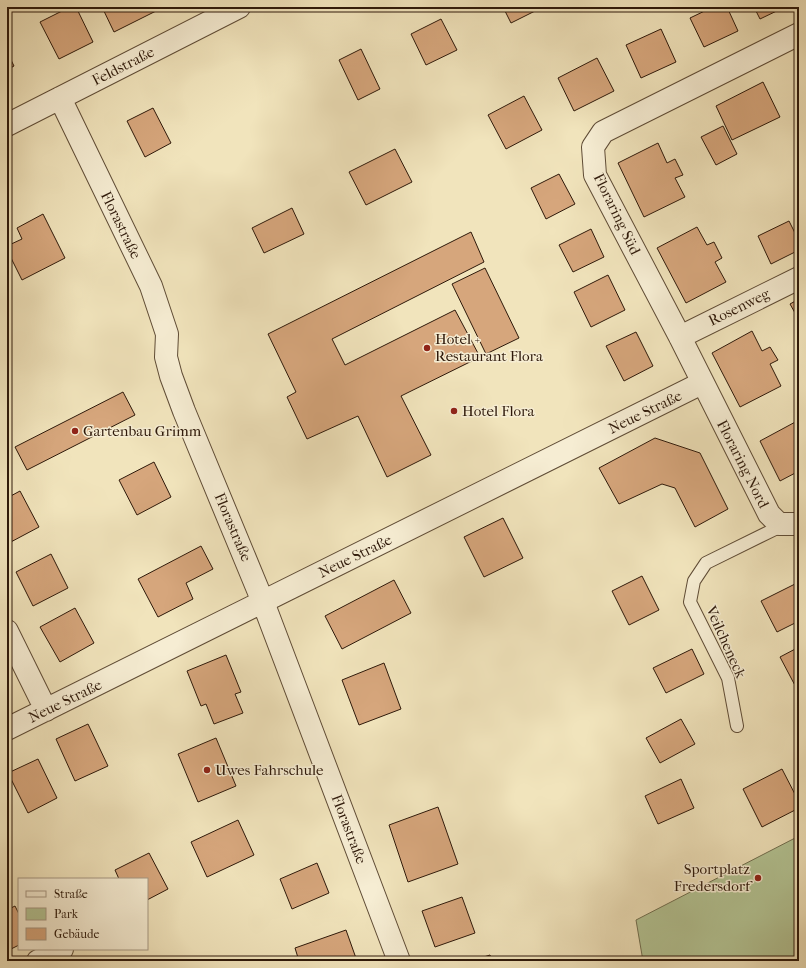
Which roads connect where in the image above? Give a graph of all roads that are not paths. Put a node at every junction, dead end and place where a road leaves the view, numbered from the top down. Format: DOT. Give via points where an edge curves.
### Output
graph roads {
  1 [pos="239,7"];
  2 [pos="799,34"];
  3 [pos="60,98"];
  4 [pos="7,125"];
  5 [pos="799,278"];
  6 [pos="680,337"];
  7 [pos="702,383"];
  8 [pos="789,524"];
  9 [pos="263,602"];
  10 [pos="7,631"];
  11 [pos="46,710"];
  12 [pos="737,726"];
  13 [pos="7,729"];
  14 [pos="60,950"];
  15 [pos="38,961"];
  16 [pos="399,961"];
  1 -- 3 [label="street, Feldstraße"];
  2 -- 6 [label="street, Floraring Süd" via="602,132 593,147 595,175"];
  3 -- 4 [label="street, Feldstraße"];
  3 -- 9 [label="street, Florastraße" via="150,286 167,334 166,356 171,376"];
  5 -- 6 [label="street, Rosenweg"];
  6 -- 7 [label="street, Floraring Süd"];
  7 -- 8 [label="street, Floraring Nord" via="769,514"];
  7 -- 9 [label="street, Neue Straße"];
  8 -- 12 [label="lane, Veilcheneck" via="706,563 694,581 690,602 728,678"];
  9 -- 11 [label="street, Neue Straße"];
  9 -- 16 [label="street, Florastraße"];
  10 -- 11 [label="street"];
  11 -- 13 [label="street, Neue Straße"];
  14 -- 15 [label="street"];
}
